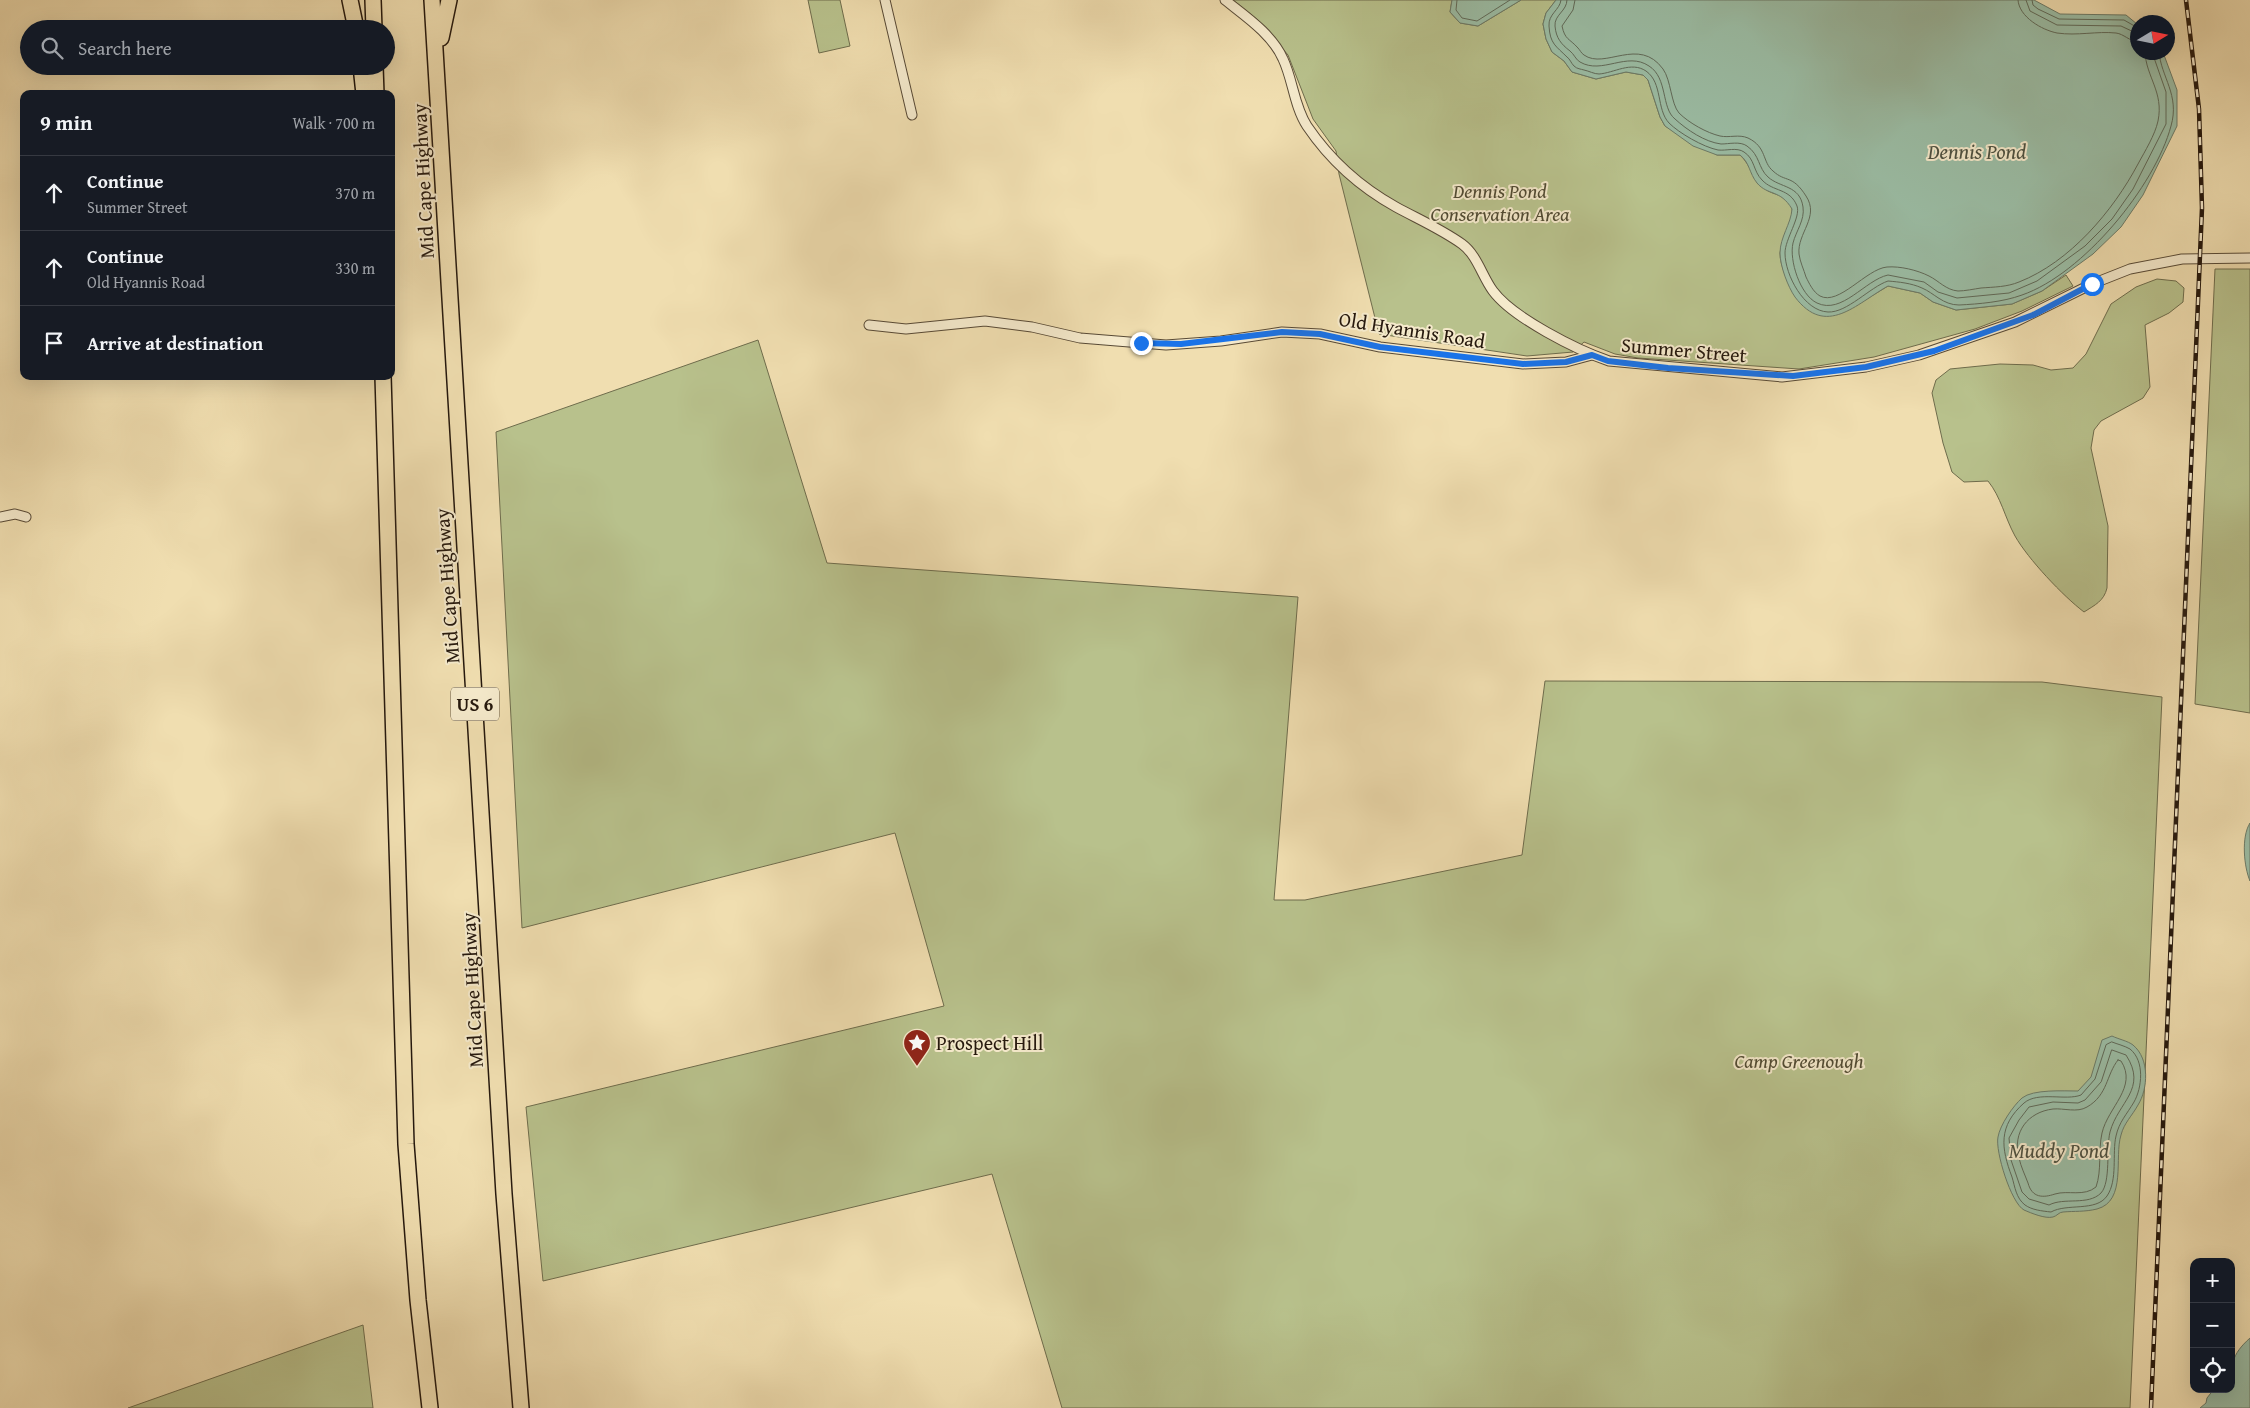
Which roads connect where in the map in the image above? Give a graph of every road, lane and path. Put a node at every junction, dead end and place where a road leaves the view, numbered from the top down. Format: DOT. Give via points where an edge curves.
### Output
graph roads {
  1 [pos="350,0"];
  2 [pos="373,0"];
  3 [pos="432,0"];
  4 [pos="449,0"];
  5 [pos="885,0"];
  6 [pos="1225,0"];
  7 [pos="354,20"];
  8 [pos="374,20"];
  9 [pos="437,69"];
  10 [pos="362,75"];
  11 [pos="375,75"];
  12 [pos="364,90"];
  13 [pos="376,90"];
  14 [pos="912,115"];
  15 [pos="2250,258"];
  16 [pos="868,325"];
  17 [pos="1592,355"];
  18 [pos="383,380"];
  19 [pos="0,517"];
  20 [pos="26,517"];
  21 [pos="430,1408"];
  22 [pos="521,1408"];
  1 -- 7 [label="highway"];
  2 -- 8 [label="highway"];
  3 -- 9 [label="highway, Mid Cape Highway / US 6"];
  4 -- 9 [label="highway"];
  5 -- 14 [label="street"];
  6 -- 17 [label="street, Summer Street" via="1255,24 1275,46 1283,58 1306,126 1340,168 1378,196 1442,230 1466,247 1492,290 1516,312"];
  9 -- 22 [label="highway, Mid Cape Highway / US 6" via="510,1299"];
  10 -- 12 [label="highway"];
  11 -- 13 [label="highway"];
  15 -- 17 [label="street, Summer Street" via="2182,259 2130,269 2092,284 2033,315 1957,344 1858,368 1782,377 1608,361"];
  16 -- 17 [label="street, Old Hyannis Road" via="906,329 985,321 1080,338 1159,345 1221,341 1282,332 1320,334 1380,347 1523,364 1566,362"];
  18 -- 21 [label="highway" via="406,1144"];
  19 -- 20 [label="street" via="15,514"];
}
